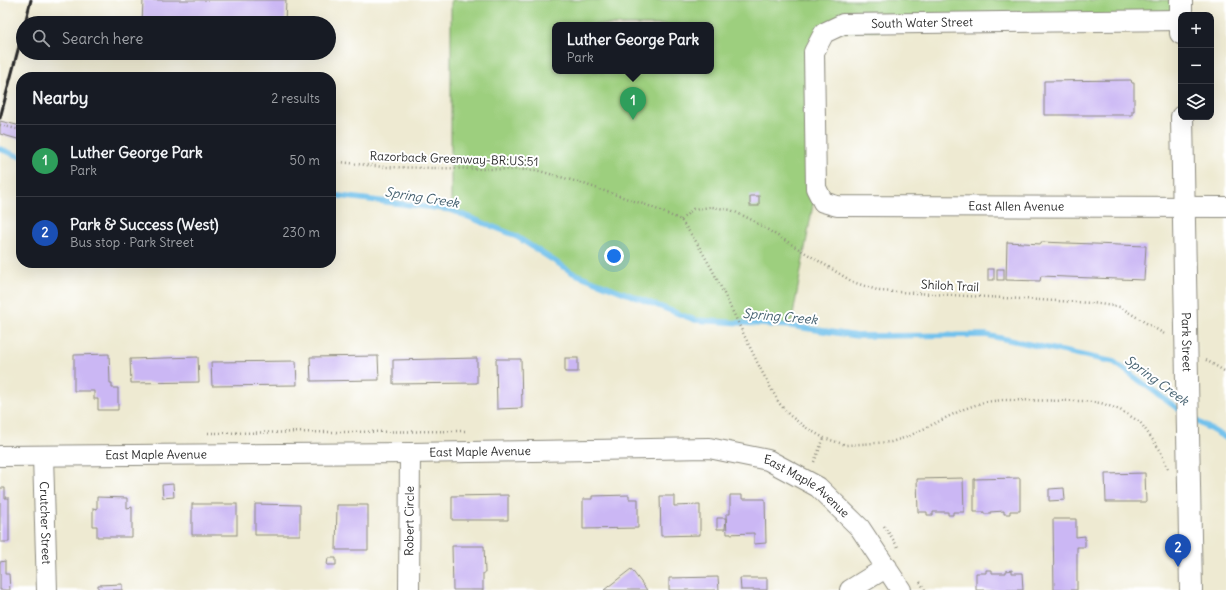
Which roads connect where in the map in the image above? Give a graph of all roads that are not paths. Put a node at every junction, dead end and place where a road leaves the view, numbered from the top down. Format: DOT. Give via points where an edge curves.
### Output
graph roads {
  1 [pos="1181,0"];
  2 [pos="1181,12"];
  3 [pos="1178,20"];
  4 [pos="1182,120"];
  5 [pos="816,188"];
  6 [pos="1183,207"];
  7 [pos="1226,207"];
  8 [pos="410,453"];
  9 [pos="0,456"];
  10 [pos="43,456"];
  11 [pos="887,567"];
  12 [pos="48,590"];
  13 [pos="409,590"];
  14 [pos="850,590"];
  15 [pos="901,590"];
  16 [pos="1191,590"];
  1 -- 2 [label="street"];
  3 -- 5 [label="street, South Water Street" via="843,24 824,33 814,52"];
  4 -- 6 [label="street, Park Street"];
  5 -- 6 [label="street, East Allen Avenue" via="822,202 837,206"];
  6 -- 7 [label="street, East Allen Avenue"];
  6 -- 16 [label="street, Park Street"];
  8 -- 10 [label="street, East Maple Avenue"];
  8 -- 11 [label="street, East Maple Avenue" via="709,448 768,460 818,487 860,528"];
  8 -- 13 [label="street, Robert Circle"];
  9 -- 10 [label="street, East Maple Avenue"];
  10 -- 12 [label="street, Crutcher Street"];
  11 -- 14 [label="street"];
  11 -- 15 [label="street, East Maple Avenue"];
}
